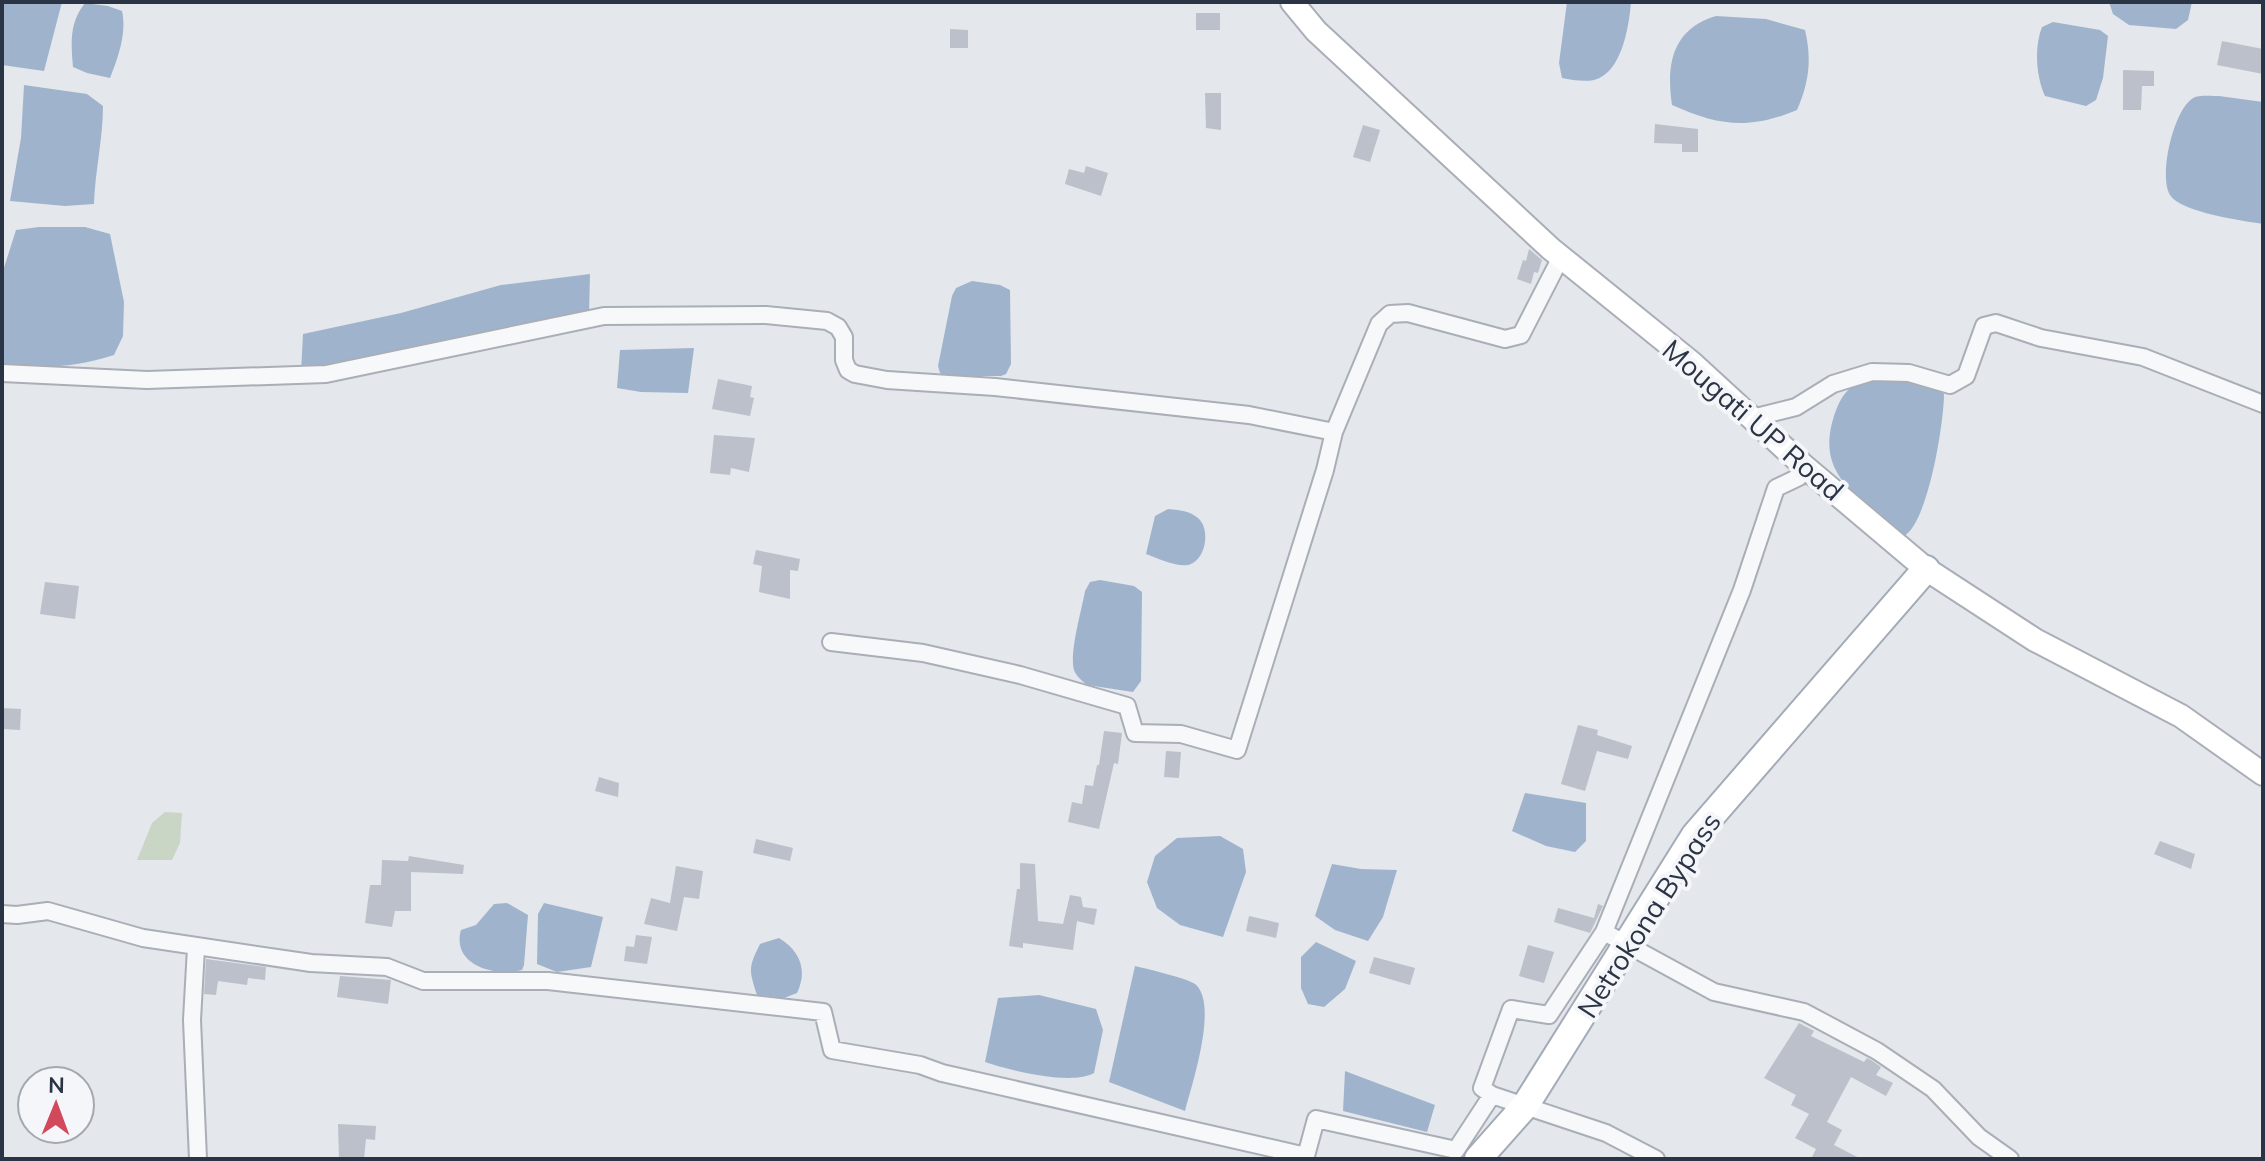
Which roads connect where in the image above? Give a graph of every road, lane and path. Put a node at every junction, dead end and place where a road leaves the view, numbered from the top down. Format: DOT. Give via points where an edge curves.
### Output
graph roads {
  1 [pos="1292,2"];
  2 [pos="1561,257"];
  3 [pos="2,373"];
  4 [pos="2263,404"];
  5 [pos="1752,418"];
  6 [pos="1334,432"];
  7 [pos="1805,467"];
  8 [pos="1926,569"];
  9 [pos="831,642"];
  10 [pos="2263,774"];
  11 [pos="2,914"];
  12 [pos="1615,939"];
  13 [pos="196,948"];
  14 [pos="1492,1095"];
  15 [pos="1525,1106"];
  16 [pos="198,1159"];
  17 [pos="1478,1159"];
  18 [pos="1656,1159"];
  19 [pos="2010,1159"];
  1 -- 2 [label="street, Mougati UP Road" via="1316,31"];
  2 -- 5 [label="street, Mougati UP Road"];
  2 -- 6 [label="street" via="1521,335 1505,339 1408,313 1390,314 1379,324"];
  3 -- 6 [label="street" via="147,380 326,374 604,316 766,315 827,321 838,327 844,337 844,360 855,374 1249,415"];
  4 -- 5 [label="street" via="2143,357 2041,338 1996,323 1984,326 1966,376 1950,385 1909,373 1872,372 1833,384 1796,407"];
  5 -- 7 [label="street, Mougati UP Road"];
  6 -- 9 [label="street" via="1237,750 1181,734 1135,733 1127,706 1020,675 923,653"];
  7 -- 8 [label="street, Mougati UP Road"];
  7 -- 12 [label="street" via="1799,477 1776,488"];
  8 -- 10 [label="street, Mougati UP Road" via="2035,640 2181,716"];
  8 -- 12 [label="main road, Netrokona Bypass" via="1695,835"];
  11 -- 13 [label="street" via="48,911"];
  12 -- 14 [label="street" via="1549,1015 1511,1009 1482,1088"];
  12 -- 15 [label="main road, Netrokona Bypass"];
  12 -- 19 [label="street" via="1714,992 1804,1012 1877,1051 1933,1089 1979,1137"];
  13 -- 14 [label="street" via="387,967 423,981 548,981 823,1012 832,1050 920,1065 1306,1156 1316,1119 1456,1150"];
  13 -- 16 [label="street" via="192,1020"];
  14 -- 15 [label="street"];
  15 -- 17 [label="main road, Netrokona Bypass"];
  15 -- 18 [label="street" via="1606,1133"];
}
